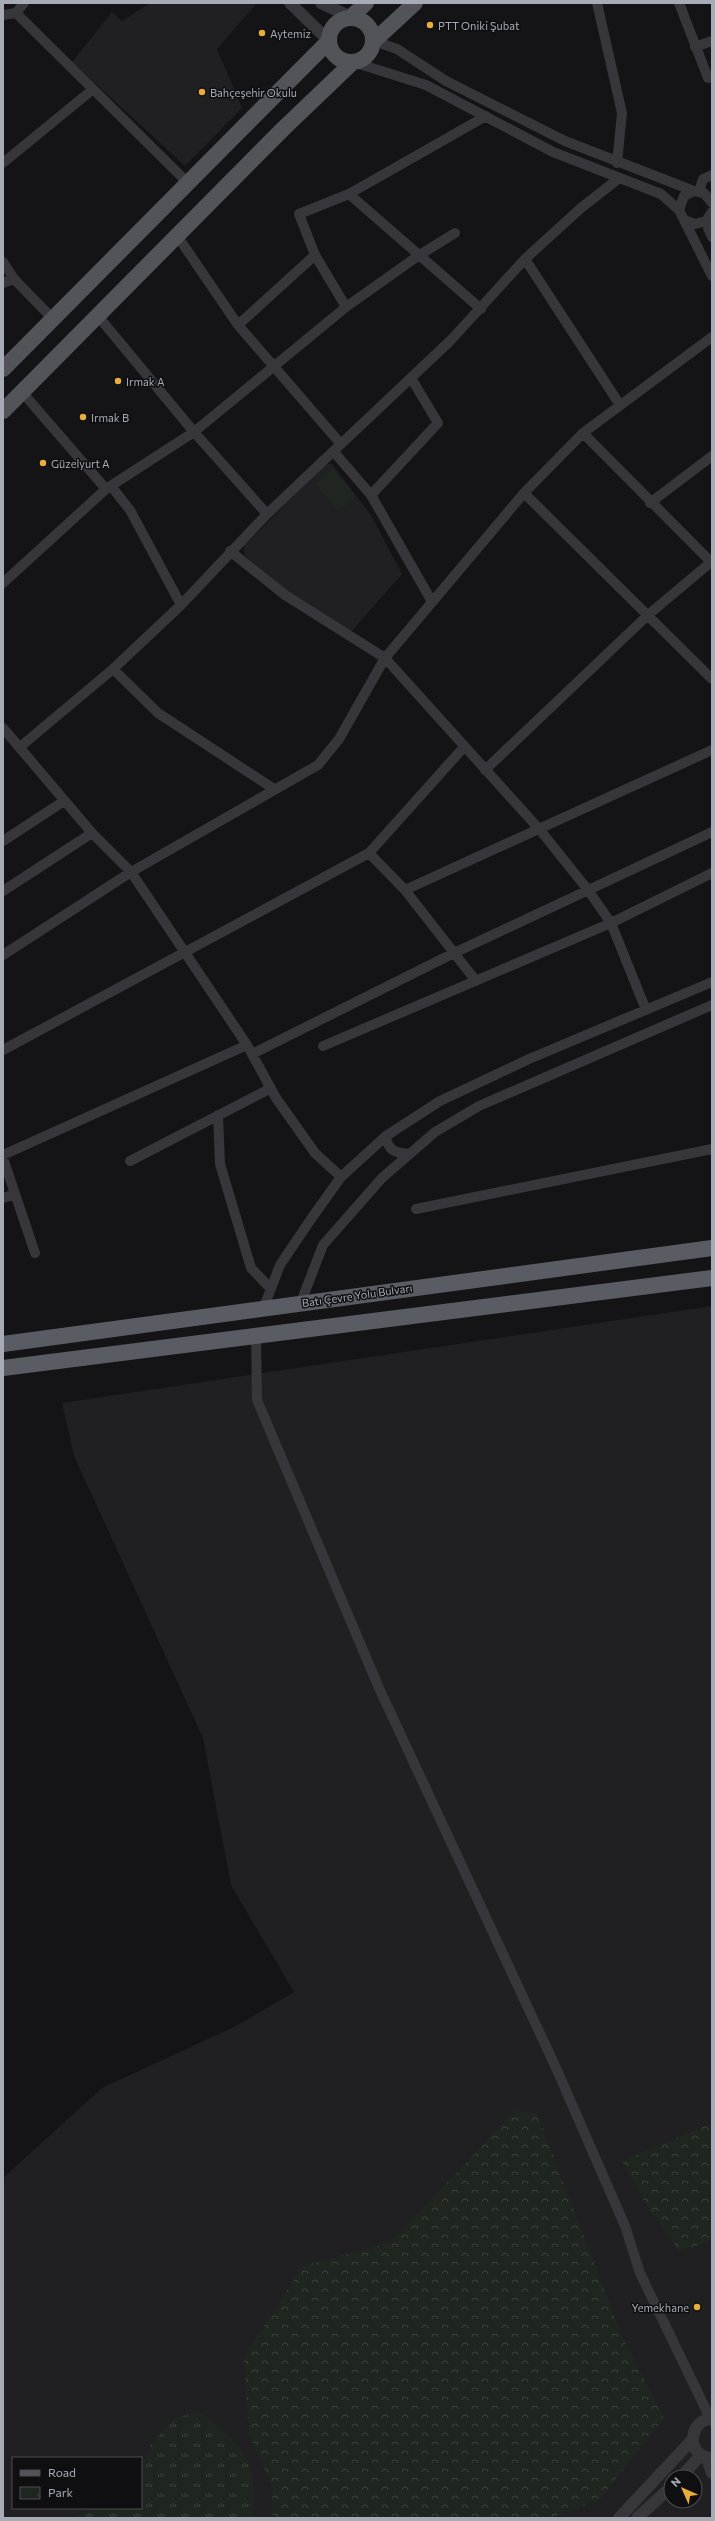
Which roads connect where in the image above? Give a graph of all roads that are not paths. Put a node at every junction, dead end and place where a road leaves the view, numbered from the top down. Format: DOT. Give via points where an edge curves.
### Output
graph roads {
  1 [pos="24,3"];
  2 [pos="290,3"];
  3 [pos="321,3"];
  4 [pos="366,3"];
  5 [pos="415,3"];
  6 [pos="597,3"];
  7 [pos="679,3"];
  8 [pos="16,13"];
  9 [pos="3,15"];
  10 [pos="350,17"];
  11 [pos="712,40"];
  12 [pos="329,41"];
  13 [pos="374,41"];
  14 [pos="695,47"];
  15 [pos="353,62"];
  16 [pos="708,78"];
  17 [pos="92,90"];
  18 [pos="486,116"];
  19 [pos="3,163"];
  20 [pos="617,163"];
  21 [pos="712,175"];
  22 [pos="618,179"];
  23 [pos="188,183"];
  24 [pos="349,194"];
  25 [pos="705,196"];
  26 [pos="679,210"];
  27 [pos="711,215"];
  28 [pos="684,220"];
  29 [pos="454,233"];
  30 [pos="178,237"];
  31 [pos="712,237"];
  32 [pos="315,255"];
  33 [pos="418,256"];
  34 [pos="525,259"];
  35 [pos="3,262"];
  36 [pos="712,276"];
  37 [pos="14,280"];
  38 [pos="3,283"];
  39 [pos="346,307"];
  40 [pos="481,309"];
  41 [pos="98,316"];
  42 [pos="53,319"];
  43 [pos="238,325"];
  44 [pos="712,337"];
  45 [pos="275,366"];
  46 [pos="3,369"];
  47 [pos="411,378"];
  48 [pos="22,392"];
  49 [pos="620,404"];
  50 [pos="3,411"];
  51 [pos="194,432"];
  52 [pos="583,433"];
  53 [pos="340,443"];
  54 [pos="334,452"];
  55 [pos="710,461"];
  56 [pos="108,487"];
  57 [pos="524,493"];
  58 [pos="371,495"];
  59 [pos="650,503"];
  60 [pos="267,514"];
  61 [pos="230,551"];
  62 [pos="711,563"];
  63 [pos="3,583"];
  64 [pos="431,600"];
  65 [pos="181,605"];
  66 [pos="648,615"];
  67 [pos="385,658"];
  68 [pos="113,669"];
  69 [pos="712,679"];
  70 [pos="3,728"];
  71 [pos="20,747"];
  72 [pos="464,747"];
  73 [pos="712,750"];
  74 [pos="485,770"];
  75 [pos="274,789"];
  76 [pos="64,801"];
  77 [pos="540,830"];
  78 [pos="712,832"];
  79 [pos="92,833"];
  80 [pos="3,841"];
  81 [pos="369,853"];
  82 [pos="131,872"];
  83 [pos="712,873"];
  84 [pos="405,890"];
  85 [pos="588,890"];
  86 [pos="3,891"];
  87 [pos="611,923"];
  88 [pos="187,952"];
  89 [pos="454,953"];
  90 [pos="3,955"];
  91 [pos="476,981"];
  92 [pos="712,982"];
  93 [pos="712,1005"];
  94 [pos="646,1010"];
  95 [pos="323,1046"];
  96 [pos="249,1049"];
  97 [pos="3,1050"];
  98 [pos="271,1088"];
  99 [pos="218,1115"];
  100 [pos="386,1136"];
  101 [pos="712,1148"];
  102 [pos="410,1154"];
  103 [pos="3,1157"];
  104 [pos="130,1161"];
  105 [pos="341,1177"];
  106 [pos="15,1194"];
  107 [pos="3,1198"];
  108 [pos="416,1209"];
  109 [pos="712,1248"];
  110 [pos="35,1253"];
  111 [pos="712,1278"];
  112 [pos="271,1289"];
  113 [pos="300,1302"];
  114 [pos="264,1307"];
  115 [pos="256,1336"];
  116 [pos="3,1344"];
  117 [pos="3,1368"];
  118 [pos="711,2419"];
  119 [pos="692,2440"];
  120 [pos="707,2457"];
  121 [pos="691,2469"];
  122 [pos="712,2473"];
  123 [pos="663,2494"];
  124 [pos="619,2518"];
  125 [pos="637,2518"];
  1 -- 8 [label="street"];
  2 -- 12 [label="street"];
  3 -- 10 [label="street"];
  4 -- 10 [label="main road"];
  5 -- 13 [label="main road"];
  6 -- 20 [label="street" via="622,113"];
  7 -- 14 [label="street"];
  8 -- 9 [label="street"];
  8 -- 17 [label="street"];
  10 -- 12 [label="main road" via="336,23 331,29"];
  10 -- 13 [label="main road" via="365,22 370,27"];
  11 -- 14 [label="street"];
  12 -- 15 [label="main road" via="336,57 342,61"];
  12 -- 23 [label="main road"];
  13 -- 15 [label="main road" via="368,54"];
  13 -- 20 [label="street" via="396,49 446,81 565,141"];
  14 -- 16 [label="street"];
  15 -- 18 [label="street" via="426,85"];
  15 -- 30 [label="main road" via="284,128"];
  17 -- 19 [label="street"];
  17 -- 23 [label="street"];
  18 -- 22 [label="street" via="553,152"];
  18 -- 24 [label="street"];
  20 -- 25 [label="street"];
  21 -- 25 [label="street" via="703,180"];
  22 -- 26 [label="street" via="661,194"];
  22 -- 34 [label="street" via="581,208"];
  23 -- 42 [label="main road"];
  24 -- 32 [label="street" via="299,214"];
  24 -- 33 [label="street"];
  25 -- 26 [label="street" via="684,196"];
  26 -- 28 [label="street"];
  27 -- 28 [label="street" via="701,224"];
  27 -- 31 [label="street" via="708,228"];
  28 -- 36 [label="street"];
  29 -- 33 [label="street"];
  30 -- 41 [label="main road"];
  30 -- 43 [label="street"];
  32 -- 39 [label="street"];
  32 -- 43 [label="street"];
  33 -- 39 [label="street"];
  33 -- 40 [label="street"];
  34 -- 40 [label="street"];
  34 -- 49 [label="street"];
  35 -- 37 [label="street"];
  37 -- 38 [label="street"];
  37 -- 42 [label="street"];
  39 -- 45 [label="street"];
  40 -- 47 [label="street"];
  41 -- 48 [label="main road"];
  41 -- 51 [label="street"];
  42 -- 46 [label="main road"];
  43 -- 45 [label="street"];
  44 -- 49 [label="street"];
  45 -- 51 [label="street"];
  45 -- 53 [label="street"];
  47 -- 53 [label="street"];
  47 -- 58 [label="street" via="438,423"];
  48 -- 50 [label="main road"];
  48 -- 56 [label="street"];
  49 -- 52 [label="street"];
  51 -- 56 [label="street"];
  51 -- 60 [label="street"];
  52 -- 57 [label="street"];
  52 -- 59 [label="street"];
  53 -- 54 [label="street"];
  54 -- 58 [label="street"];
  54 -- 60 [label="street"];
  55 -- 59 [label="street"];
  56 -- 63 [label="street"];
  56 -- 65 [label="street" via="130,510"];
  57 -- 64 [label="street"];
  57 -- 66 [label="street"];
  58 -- 64 [label="street"];
  59 -- 62 [label="street"];
  60 -- 61 [label="street"];
  61 -- 65 [label="street"];
  61 -- 67 [label="street" via="285,595"];
  62 -- 66 [label="street"];
  64 -- 67 [label="street"];
  65 -- 68 [label="street"];
  66 -- 69 [label="street"];
  66 -- 74 [label="street"];
  67 -- 72 [label="street"];
  67 -- 75 [label="street" via="339,739 318,765"];
  68 -- 71 [label="street"];
  68 -- 75 [label="street" via="158,713"];
  70 -- 71 [label="street"];
  71 -- 76 [label="street"];
  72 -- 74 [label="street"];
  72 -- 81 [label="street"];
  73 -- 77 [label="street"];
  74 -- 77 [label="street"];
  75 -- 82 [label="street" via="246,808 221,819"];
  76 -- 79 [label="street"];
  76 -- 80 [label="street"];
  77 -- 84 [label="street"];
  77 -- 85 [label="street"];
  78 -- 85 [label="street"];
  79 -- 82 [label="street"];
  79 -- 86 [label="street"];
  81 -- 84 [label="street"];
  81 -- 88 [label="street"];
  82 -- 88 [label="street"];
  82 -- 90 [label="street"];
  83 -- 87 [label="street"];
  84 -- 89 [label="street"];
  85 -- 87 [label="street"];
  85 -- 89 [label="street"];
  87 -- 91 [label="street"];
  87 -- 94 [label="street"];
  88 -- 96 [label="street"];
  88 -- 97 [label="street"];
  89 -- 91 [label="street"];
  89 -- 96 [label="street"];
  91 -- 95 [label="street"];
  92 -- 94 [label="street"];
  93 -- 102 [label="street" via="479,1106 435,1132"];
  94 -- 100 [label="street" via="440,1101"];
  96 -- 98 [label="street"];
  96 -- 103 [label="street"];
  98 -- 99 [label="street"];
  98 -- 105 [label="street" via="315,1153"];
  99 -- 104 [label="street"];
  99 -- 112 [label="street" via="220,1164 250,1268"];
  100 -- 102 [label="street" via="387,1146 392,1150"];
  100 -- 105 [label="street"];
  101 -- 108 [label="street"];
  102 -- 113 [label="street" via="382,1178 323,1245"];
  103 -- 106 [label="street"];
  105 -- 112 [label="street" via="280,1265"];
  106 -- 107 [label="street"];
  106 -- 110 [label="street"];
  109 -- 113 [label="highway, Batı Çevre Yolu Bulvarı"];
  111 -- 115 [label="highway"];
  112 -- 114 [label="street"];
  113 -- 114 [label="highway, Batı Çevre Yolu Bulvarı"];
  114 -- 116 [label="highway, Batı Çevre Yolu Bulvarı"];
  115 -- 117 [label="highway"];
  115 -- 118 [label="street" via="257,1400 378,1688 557,2070 625,2226 640,2273"];
  118 -- 119 [label="street" via="696,2428"];
  119 -- 120 [label="street" via="694,2446"];
  119 -- 124 [label="street"];
  120 -- 121 [label="street"];
  120 -- 122 [label="street"];
  123 -- 125 [label="street"];
}
